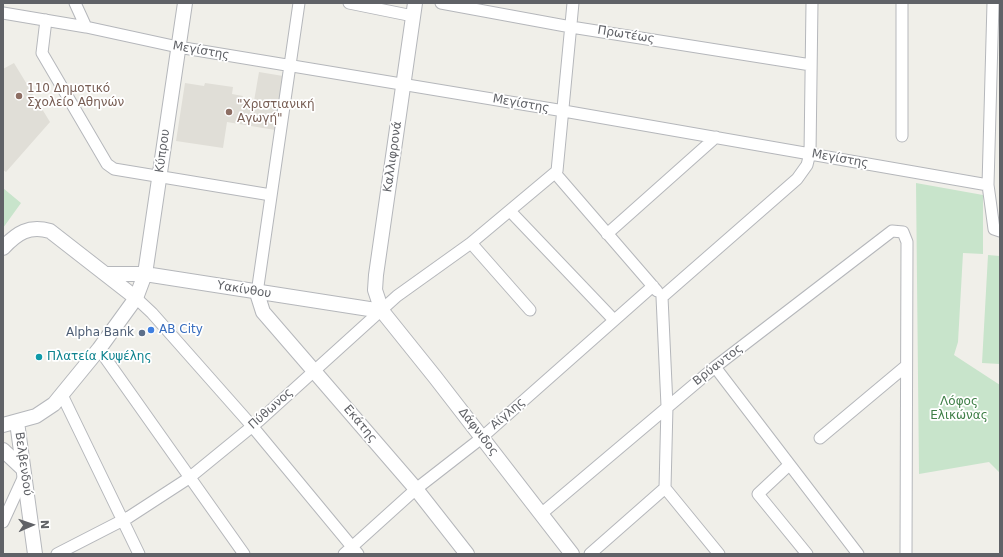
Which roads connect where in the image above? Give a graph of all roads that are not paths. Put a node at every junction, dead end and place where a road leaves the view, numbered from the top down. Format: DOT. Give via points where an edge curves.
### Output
graph roads {
  1 [pos="75,3"];
  2 [pos="185,3"];
  3 [pos="299,3"];
  4 [pos="349,3"];
  5 [pos="441,3"];
  6 [pos="573,3"];
  7 [pos="812,3"];
  8 [pos="902,3"];
  9 [pos="993,3"];
  10 [pos="469,5"];
  11 [pos="414,9"];
  12 [pos="3,13"];
  13 [pos="46,20"];
  14 [pos="571,26"];
  15 [pos="86,27"];
  16 [pos="178,47"];
  17 [pos="291,66"];
  18 [pos="811,66"];
  19 [pos="404,84"];
  20 [pos="562,111"];
  21 [pos="902,136"];
  22 [pos="716,137"];
  23 [pos="810,153"];
  24 [pos="556,172"];
  25 [pos="160,177"];
  26 [pos="988,185"];
  27 [pos="271,195"];
  28 [pos="510,211"];
  29 [pos="1000,231"];
  30 [pos="607,234"];
  31 [pos="471,243"];
  32 [pos="3,248"];
  33 [pos="106,274"];
  34 [pos="145,274"];
  35 [pos="652,286"];
  36 [pos="257,293"];
  37 [pos="662,297"];
  38 [pos="136,298"];
  39 [pos="530,310"];
  40 [pos="382,311"];
  41 [pos="614,320"];
  42 [pos="99,349"];
  43 [pos="906,366"];
  44 [pos="715,367"];
  45 [pos="314,370"];
  46 [pos="62,395"];
  47 [pos="667,406"];
  48 [pos="17,422"];
  49 [pos="3,425"];
  50 [pos="252,426"];
  51 [pos="482,437"];
  52 [pos="820,438"];
  53 [pos="3,450"];
  54 [pos="789,465"];
  55 [pos="24,470"];
  56 [pos="189,478"];
  57 [pos="665,488"];
  58 [pos="416,489"];
  59 [pos="541,514"];
  60 [pos="123,520"];
  61 [pos="3,522"];
  62 [pos="351,552"];
  63 [pos="34,554"];
  64 [pos="57,554"];
  65 [pos="139,554"];
  66 [pos="244,554"];
  67 [pos="467,554"];
  68 [pos="572,554"];
  69 [pos="590,554"];
  70 [pos="719,554"];
  71 [pos="807,554"];
  72 [pos="858,554"];
  73 [pos="906,554"];
  1 -- 15 [label="street"];
  2 -- 16 [label="street, Κύπρου"];
  3 -- 17 [label="street"];
  4 -- 11 [label="street"];
  5 -- 10 [label="street, Πρωτέως"];
  6 -- 14 [label="street"];
  7 -- 18 [label="street"];
  8 -- 21 [label="street"];
  9 -- 26 [label="street"];
  10 -- 14 [label="street, Πρωτέως"];
  11 -- 19 [label="street, Καλλιφρονά"];
  12 -- 13 [label="street, Μεγίστης"];
  13 -- 15 [label="street, Μεγίστης"];
  13 -- 25 [label="street" via="42,53 107,164 114,169"];
  14 -- 18 [label="street, Πρωτέως"];
  14 -- 20 [label="street"];
  15 -- 16 [label="street, Μεγίστης"];
  16 -- 17 [label="street, Μεγίστης"];
  16 -- 25 [label="street, Κύπρου"];
  17 -- 19 [label="street, Μεγίστης"];
  17 -- 27 [label="street"];
  18 -- 23 [label="street"];
  19 -- 20 [label="street, Μεγίστης"];
  19 -- 40 [label="street, Καλλιφρονά" via="375,280 375,290"];
  20 -- 22 [label="street, Μεγίστης"];
  20 -- 24 [label="street"];
  22 -- 23 [label="street, Μεγίστης"];
  22 -- 30 [label="street"];
  23 -- 26 [label="street, Μεγίστης"];
  23 -- 37 [label="street" via="808,165 797,179"];
  24 -- 28 [label="street, Πύθωνος"];
  24 -- 30 [label="street"];
  25 -- 27 [label="street"];
  25 -- 34 [label="street, Κύπρου"];
  26 -- 29 [label="street" via="994,230"];
  27 -- 36 [label="street"];
  28 -- 31 [label="street, Πύθωνος"];
  28 -- 41 [label="street"];
  30 -- 35 [label="street"];
  31 -- 39 [label="street"];
  31 -- 40 [label="street, Πύθωνος" via="397,296"];
  32 -- 33 [label="street" via="25,230 47,230 56,234"];
  33 -- 34 [label="street, Υακίνθου"];
  33 -- 38 [label="street"];
  34 -- 36 [label="street, Υακίνθου"];
  34 -- 38 [label="street, Κύπρου"];
  35 -- 37 [label="street"];
  35 -- 41 [label="street, Αίγλης"];
  36 -- 40 [label="street, Υακίνθου"];
  36 -- 45 [label="street, Εκάτης" via="263,312"];
  37 -- 47 [label="street"];
  38 -- 42 [label="street"];
  38 -- 50 [label="street"];
  40 -- 45 [label="street, Πύθωνος"];
  40 -- 51 [label="street, Δάφνιδος"];
  41 -- 51 [label="street, Αίγλης"];
  42 -- 46 [label="street"];
  42 -- 56 [label="street"];
  43 -- 44 [label="street, Βρύαντος" via="907,242 904,232 892,231"];
  43 -- 52 [label="street"];
  43 -- 73 [label="street"];
  44 -- 47 [label="street, Βρύαντος"];
  44 -- 54 [label="street"];
  45 -- 50 [label="street, Πύθωνος"];
  45 -- 58 [label="street, Εκάτης"];
  46 -- 48 [label="street" via="45,412"];
  46 -- 60 [label="street"];
  47 -- 57 [label="street"];
  47 -- 59 [label="street, Βρύαντος"];
  48 -- 49 [label="street"];
  48 -- 55 [label="street, Βελβενδού"];
  50 -- 56 [label="street, Πύθωνος"];
  50 -- 62 [label="street"];
  51 -- 58 [label="street, Αίγλης"];
  51 -- 59 [label="street, Δάφνιδος"];
  53 -- 55 [label="street"];
  54 -- 71 [label="street" via="758,494"];
  54 -- 72 [label="street"];
  55 -- 61 [label="street"];
  55 -- 63 [label="street, Βελβενδού"];
  56 -- 60 [label="street, Πύθωνος"];
  56 -- 66 [label="street"];
  57 -- 69 [label="street"];
  57 -- 70 [label="street"];
  58 -- 62 [label="street, Αίγλης"];
  58 -- 67 [label="street, Εκάτης"];
  59 -- 68 [label="street, Δάφνιδος"];
  60 -- 64 [label="street, Πύθωνος"];
  60 -- 65 [label="street"];
}
